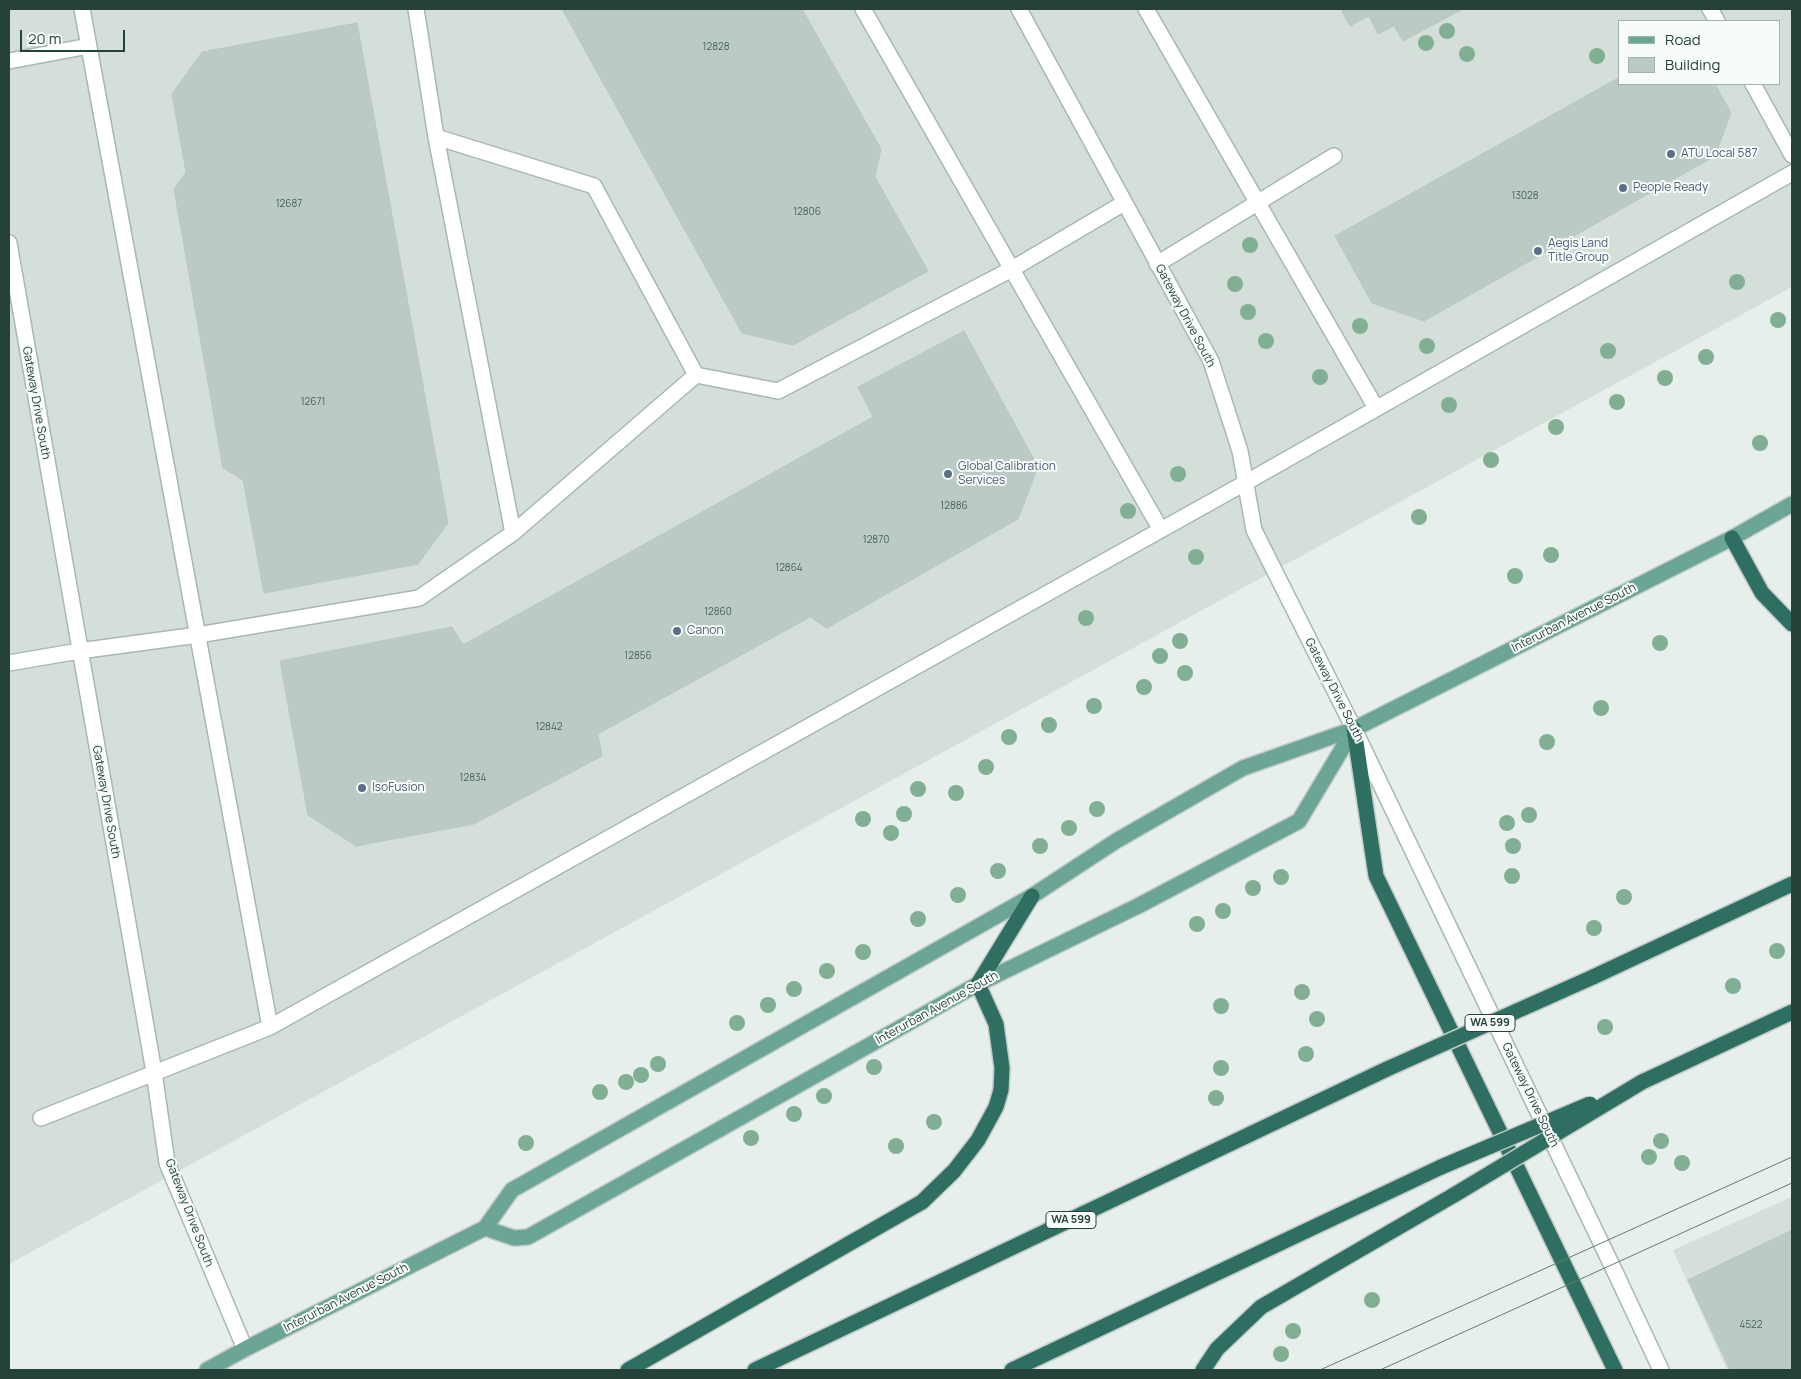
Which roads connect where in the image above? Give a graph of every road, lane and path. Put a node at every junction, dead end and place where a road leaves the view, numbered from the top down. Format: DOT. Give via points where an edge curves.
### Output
graph roads {
  1 [pos="82,9"];
  2 [pos="416,9"];
  3 [pos="864,9"];
  4 [pos="1019,9"];
  5 [pos="1146,9"];
  6 [pos="1710,9"];
  7 [pos="1717,20"];
  8 [pos="89,46"];
  9 [pos="9,61"];
  10 [pos="1753,85"];
  11 [pos="436,137"];
  12 [pos="1792,155"];
  13 [pos="1334,156"];
  14 [pos="1792,173"];
  15 [pos="1124,203"];
  16 [pos="1258,204"];
  17 [pos="9,243"];
  18 [pos="1158,264"];
  19 [pos="1012,269"];
  20 [pos="696,375"];
  21 [pos="1376,408"];
  22 [pos="1245,483"];
  23 [pos="1792,504"];
  24 [pos="1161,530"];
  25 [pos="513,533"];
  26 [pos="1732,538"];
  27 [pos="1792,624"];
  28 [pos="198,635"];
  29 [pos="79,651"];
  30 [pos="9,663"];
  31 [pos="1354,729"];
  32 [pos="1792,884"];
  33 [pos="1032,896"];
  34 [pos="978,984"];
  35 [pos="1792,1012"];
  36 [pos="270,1027"];
  37 [pos="154,1072"];
  38 [pos="1642,1082"];
  39 [pos="42,1118"];
  40 [pos="485,1228"];
  41 [pos="245,1349"];
  42 [pos="208,1370"];
  43 [pos="628,1370"];
  44 [pos="755,1370"];
  45 [pos="1012,1370"];
  46 [pos="1203,1370"];
  47 [pos="1616,1370"];
  48 [pos="1661,1370"];
  1 -- 8 [label="street"];
  2 -- 11 [label="street"];
  3 -- 19 [label="street"];
  4 -- 15 [label="street, Gateway Drive South"];
  5 -- 16 [label="street"];
  6 -- 7 [label="street"];
  8 -- 9 [label="street"];
  8 -- 28 [label="street"];
  10 -- 12 [label="street"];
  11 -- 20 [label="street" via="594,186"];
  11 -- 25 [label="street"];
  13 -- 16 [label="street"];
  14 -- 21 [label="street"];
  15 -- 18 [label="street, Gateway Drive South"];
  15 -- 19 [label="street"];
  16 -- 18 [label="street"];
  16 -- 21 [label="street"];
  17 -- 29 [label="street, Gateway Drive South"];
  18 -- 22 [label="street, Gateway Drive South" via="1211,361 1240,451"];
  19 -- 20 [label="street" via="778,391"];
  19 -- 24 [label="street"];
  20 -- 25 [label="street"];
  21 -- 22 [label="street"];
  22 -- 24 [label="street"];
  22 -- 31 [label="street, Gateway Drive South" via="1254,530"];
  23 -- 26 [label="main road, Interurban Avenue South"];
  24 -- 36 [label="street"];
  25 -- 28 [label="street" via="419,598"];
  26 -- 27 [label="highway" via="1762,593"];
  26 -- 31 [label="main road, Interurban Avenue South"];
  28 -- 29 [label="street"];
  28 -- 36 [label="street"];
  29 -- 30 [label="street"];
  29 -- 37 [label="street, Gateway Drive South"];
  31 -- 33 [label="main road, Interurban Avenue South" via="1243,768 1116,841"];
  31 -- 34 [label="main road, Interurban Avenue South" via="1299,821 1138,906"];
  31 -- 47 [label="highway" via="1376,876"];
  31 -- 48 [label="street, Gateway Drive South"];
  32 -- 44 [label="highway, WA 599, bridge" via="1387,1070"];
  33 -- 34 [label="highway"];
  33 -- 40 [label="main road, Interurban Avenue South" via="512,1190"];
  34 -- 40 [label="main road, Interurban Avenue South" via="528,1237 514,1238"];
  34 -- 43 [label="highway" via="996,1024 1002,1068 1001,1090 978,1140 954,1171 922,1202"];
  35 -- 38 [label="highway"];
  36 -- 37 [label="street"];
  37 -- 39 [label="street"];
  37 -- 41 [label="street, Gateway Drive South" via="167,1163"];
  38 -- 45 [label="highway, bridge" via="1441,1167"];
  38 -- 46 [label="highway, bridge" via="1261,1308 1217,1349"];
  40 -- 41 [label="main road, Interurban Avenue South"];
  41 -- 42 [label="main road, Interurban Avenue South"];
}
